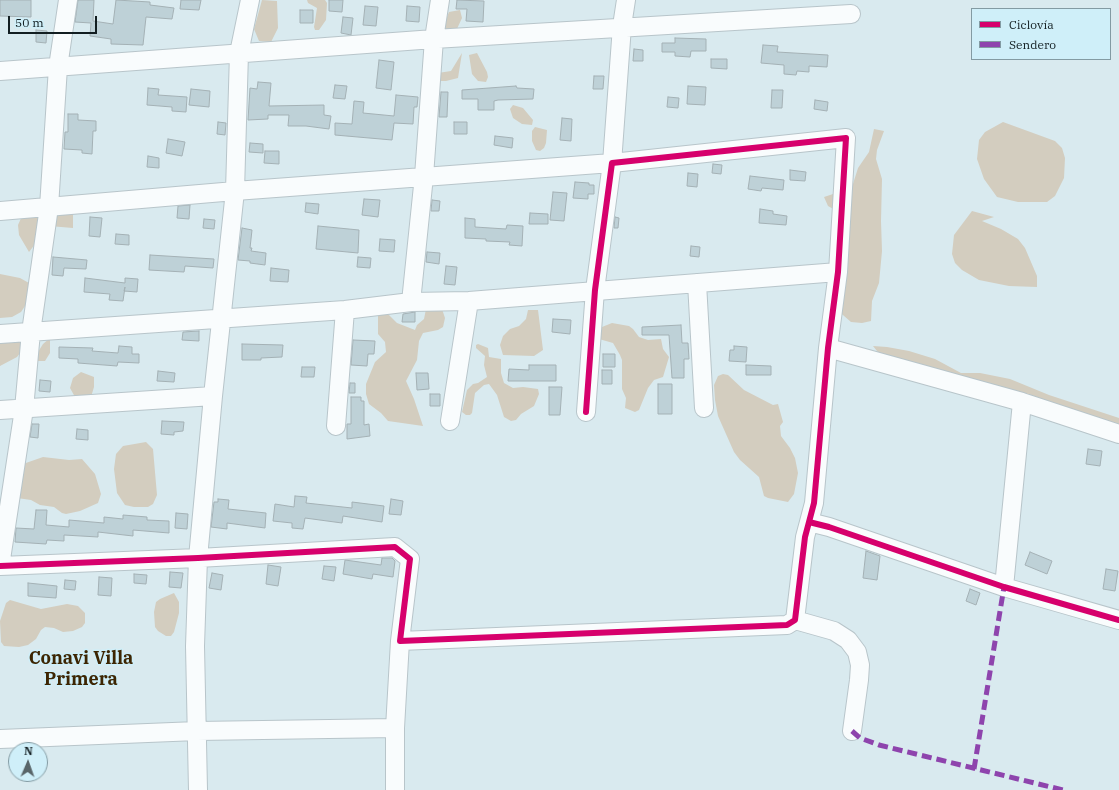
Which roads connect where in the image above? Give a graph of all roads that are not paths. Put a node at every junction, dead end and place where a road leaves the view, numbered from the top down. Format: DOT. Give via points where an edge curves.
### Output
graph roads {
  1 [pos="68,0"];
  2 [pos="250,0"];
  3 [pos="440,0"];
  4 [pos="626,0"];
  5 [pos="852,14"];
  6 [pos="622,26"];
  7 [pos="434,39"];
  8 [pos="239,53"];
  9 [pos="58,68"];
  10 [pos="0,71"];
  11 [pos="612,163"];
  12 [pos="424,176"];
  13 [pos="235,191"];
  14 [pos="49,207"];
  15 [pos="0,211"];
  16 [pos="838,272"];
  17 [pos="697,283"];
  18 [pos="594,290"];
  19 [pos="469,300"];
  20 [pos="411,302"];
  21 [pos="345,310"];
  22 [pos="222,318"];
  23 [pos="31,332"];
  24 [pos="0,334"];
  25 [pos="828,348"];
  26 [pos="213,396"];
  27 [pos="1022,402"];
  28 [pos="704,408"];
  29 [pos="0,410"];
  30 [pos="24,410"];
  31 [pos="586,412"];
  32 [pos="450,421"];
  33 [pos="336,426"];
  34 [pos="1119,434"];
  35 [pos="809,522"];
  36 [pos="198,558"];
  37 [pos="0,566"];
  38 [pos="1004,587"];
  39 [pos="795,620"];
  40 [pos="1119,620"];
  41 [pos="400,640"];
  42 [pos="395,728"];
  43 [pos="197,731"];
  44 [pos="852,731"];
  45 [pos="0,739"];
  46 [pos="198,790"];
  47 [pos="395,790"];
  1 -- 9 [label="street"];
  2 -- 8 [label="street"];
  3 -- 7 [label="street"];
  4 -- 6 [label="street"];
  5 -- 6 [label="street"];
  6 -- 7 [label="street"];
  6 -- 11 [label="street"];
  7 -- 8 [label="street"];
  7 -- 12 [label="street"];
  8 -- 9 [label="street"];
  8 -- 13 [label="street"];
  9 -- 10 [label="street"];
  9 -- 14 [label="street"];
  11 -- 12 [label="street"];
  11 -- 16 [label="street" via="846,138"];
  11 -- 18 [label="street"];
  12 -- 13 [label="street"];
  12 -- 20 [label="street"];
  13 -- 14 [label="street"];
  13 -- 22 [label="street"];
  14 -- 15 [label="street"];
  14 -- 23 [label="street"];
  16 -- 17 [label="street"];
  16 -- 25 [label="street"];
  17 -- 18 [label="street"];
  17 -- 28 [label="street"];
  18 -- 19 [label="street"];
  18 -- 31 [label="street"];
  19 -- 20 [label="street"];
  19 -- 32 [label="street"];
  20 -- 21 [label="street"];
  21 -- 22 [label="street"];
  21 -- 33 [label="street"];
  22 -- 23 [label="street"];
  22 -- 26 [label="street"];
  23 -- 24 [label="street"];
  23 -- 30 [label="street"];
  25 -- 27 [label="street"];
  25 -- 35 [label="street" via="814,503"];
  26 -- 30 [label="street"];
  26 -- 36 [label="street"];
  27 -- 34 [label="street"];
  27 -- 38 [label="street"];
  29 -- 30 [label="street"];
  30 -- 37 [label="street"];
  35 -- 38 [label="street"];
  35 -- 39 [label="street"];
  36 -- 37 [label="street"];
  36 -- 41 [label="street" via="396,547 410,559"];
  36 -- 43 [label="street" via="195,646"];
  38 -- 40 [label="street"];
  39 -- 41 [label="street" via="787,625"];
  39 -- 44 [label="street" via="834,631 848,640 857,652 860,665"];
  41 -- 42 [label="street"];
  42 -- 43 [label="street"];
  42 -- 47 [label="street"];
  43 -- 45 [label="street"];
  43 -- 46 [label="street"];
}
